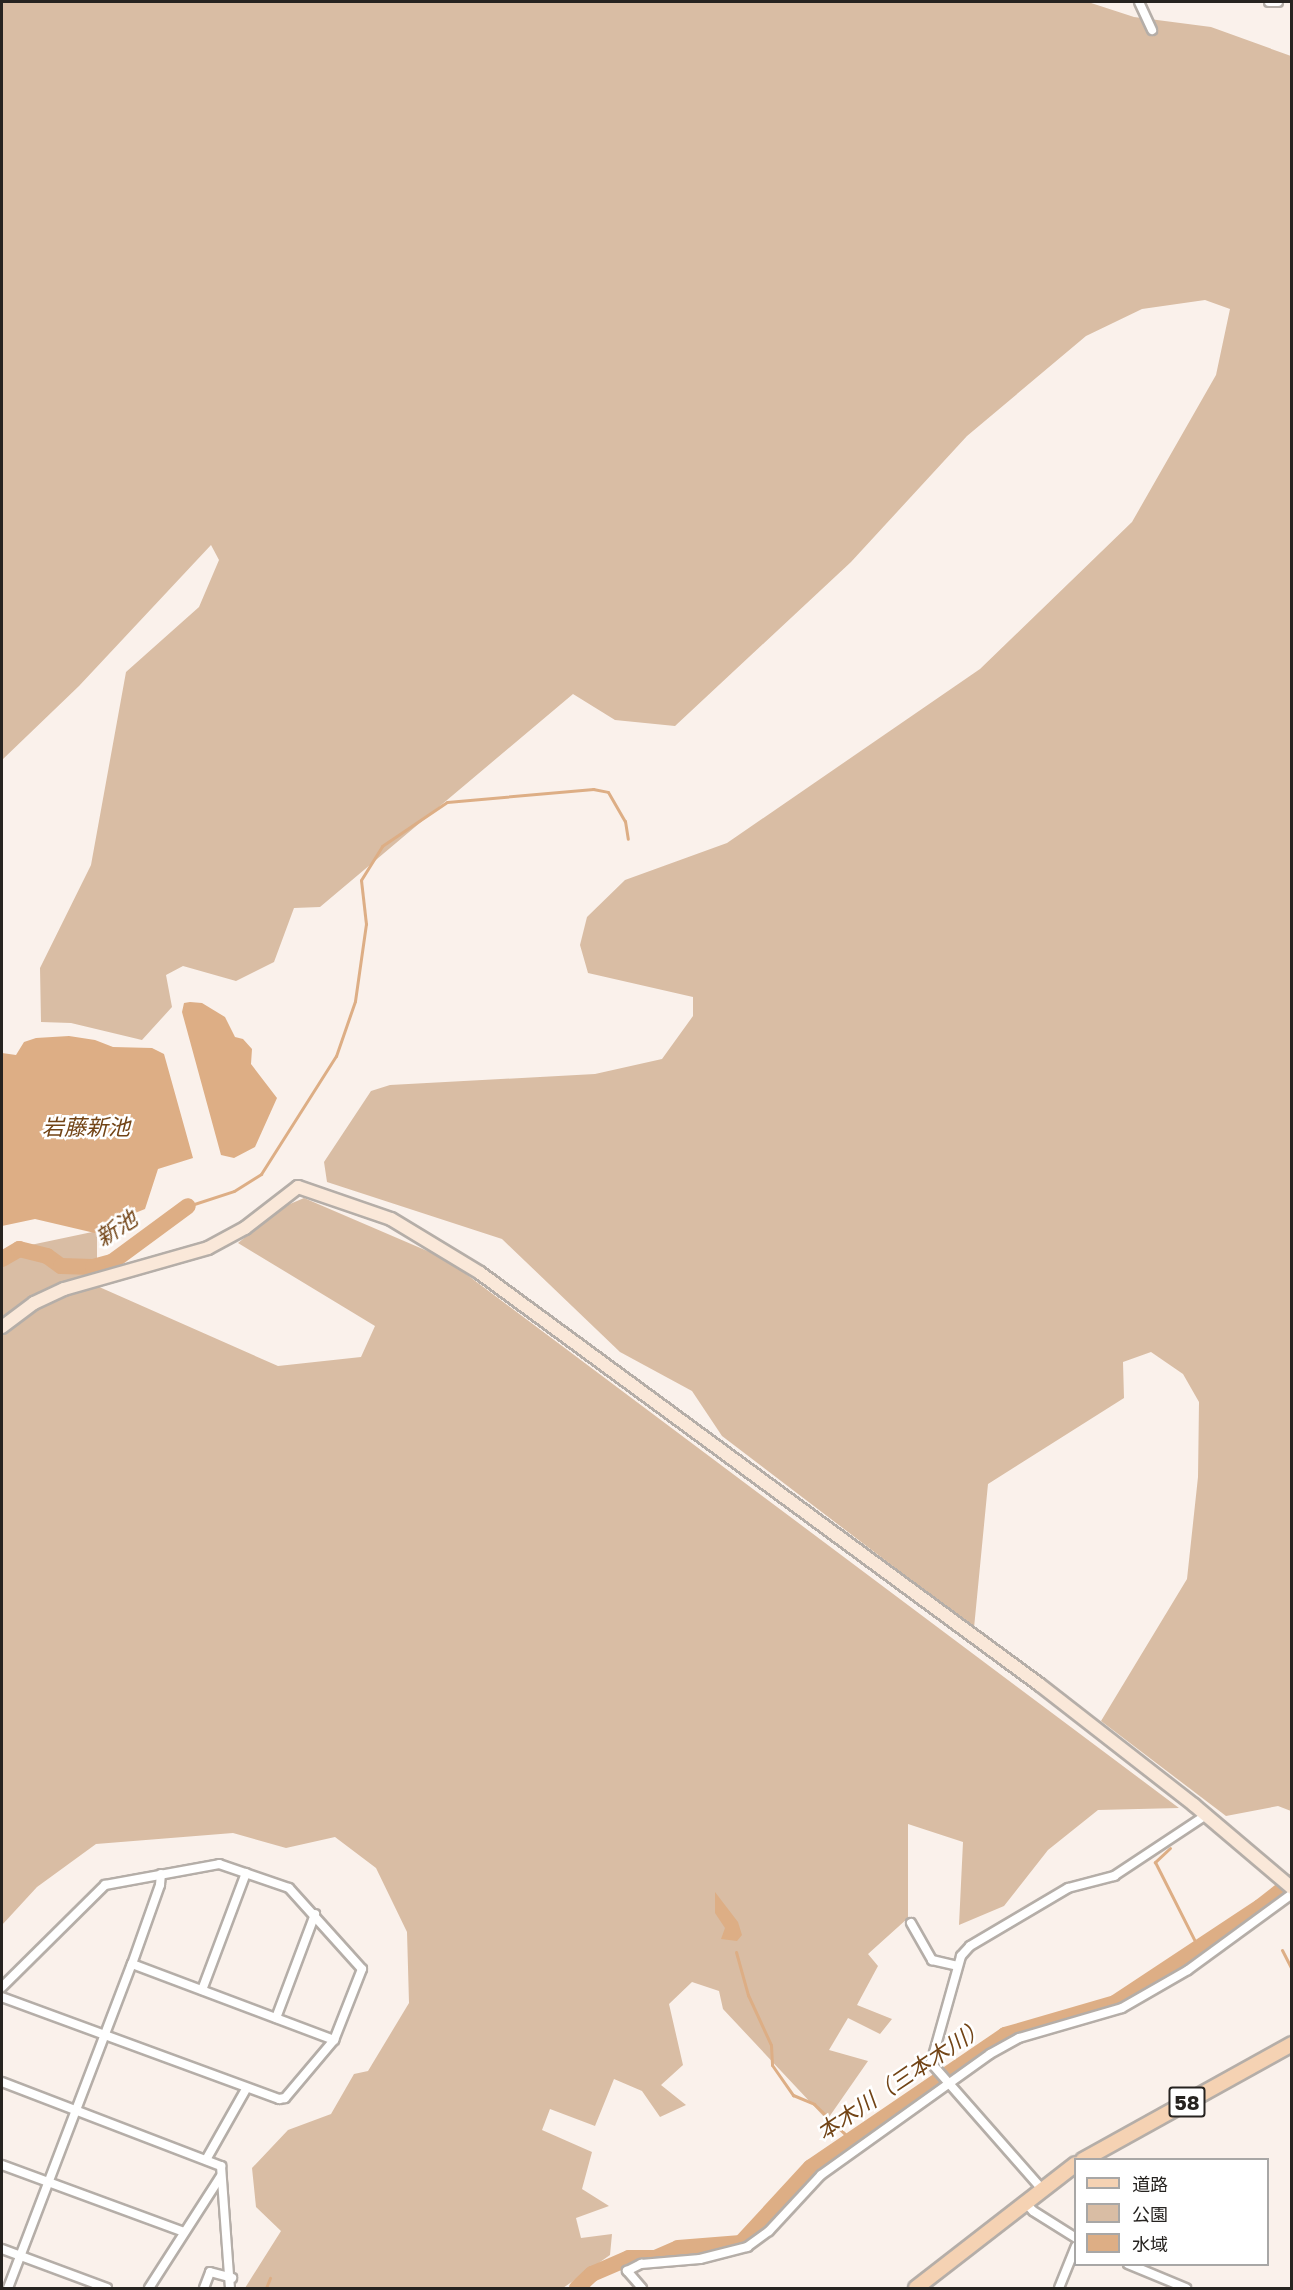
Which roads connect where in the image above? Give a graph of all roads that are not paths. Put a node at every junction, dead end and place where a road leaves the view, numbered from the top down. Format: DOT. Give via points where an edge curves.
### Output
graph roads {
  1 [pos="1139,2"];
  2 [pos="1269,2"];
  3 [pos="1278,2"];
  4 [pos="1152,30"];
  5 [pos="2,1327"];
  6 [pos="1206,1815"];
  7 [pos="246,1873"];
  8 [pos="161,1874"];
  9 [pos="1292,1888"];
  10 [pos="1292,1894"];
  11 [pos="315,1914"];
  12 [pos="911,1923"];
  13 [pos="132,1964"];
  14 [pos="957,1966"];
  15 [pos="2,1987"];
  16 [pos="202,1990"];
  17 [pos="2,1997"];
  18 [pos="276,2018"];
  19 [pos="104,2035"];
  20 [pos="334,2040"];
  21 [pos="1292,2044"];
  22 [pos="2,2082"];
  23 [pos="946,2084"];
  24 [pos="246,2089"];
  25 [pos="76,2110"];
  26 [pos="207,2158"];
  27 [pos="1087,2158"];
  28 [pos="2,2165"];
  29 [pos="1074,2165"];
  30 [pos="221,2176"];
  31 [pos="49,2182"];
  32 [pos="1041,2188"];
  33 [pos="1024,2201"];
  34 [pos="184,2232"];
  35 [pos="1074,2237"];
  36 [pos="2,2249"];
  37 [pos="1074,2251"];
  38 [pos="22,2256"];
  39 [pos="1130,2266"];
  40 [pos="232,2278"];
  41 [pos="8,2289"];
  42 [pos="107,2289"];
  43 [pos="149,2289"];
  44 [pos="204,2289"];
  45 [pos="230,2289"];
  46 [pos="642,2289"];
  47 [pos="916,2289"];
  48 [pos="1059,2289"];
  49 [pos="1186,2289"];
  1 -- 4 [label="street"];
  2 -- 3 [label="street"];
  5 -- 6 [label="street" via="34,1303 64,1288 208,1248 245,1228 298,1187 391,1219 480,1273 1031,1678"];
  6 -- 9 [label="street"];
  6 -- 14 [label="street" via="1114,1876 1068,1888 970,1946"];
  7 -- 8 [label="street" via="219,1864"];
  7 -- 11 [label="street" via="289,1888"];
  7 -- 16 [label="street"];
  8 -- 13 [label="street"];
  8 -- 15 [label="street" via="105,1885"];
  10 -- 23 [label="street" via="1188,1970 1122,2008 1019,2037"];
  11 -- 18 [label="street"];
  11 -- 20 [label="street" via="362,1969"];
  12 -- 14 [label="street" via="932,1960"];
  13 -- 16 [label="street"];
  13 -- 19 [label="street"];
  14 -- 23 [label="street" via="932,2055 934,2070"];
  16 -- 18 [label="street"];
  17 -- 19 [label="street"];
  18 -- 20 [label="street"];
  19 -- 24 [label="street"];
  19 -- 25 [label="street"];
  20 -- 24 [label="street" via="285,2098"];
  21 -- 27 [label="main road, 58"];
  22 -- 25 [label="street"];
  23 -- 32 [label="street"];
  23 -- 46 [label="street" via="821,2175 757,2240 721,2255 635,2266 627,2271"];
  24 -- 26 [label="street"];
  25 -- 26 [label="street"];
  25 -- 31 [label="street"];
  26 -- 30 [label="street" via="221,2166"];
  28 -- 31 [label="street"];
  29 -- 32 [label="main road"];
  30 -- 34 [label="street"];
  30 -- 40 [label="street"];
  31 -- 34 [label="street"];
  31 -- 38 [label="street"];
  32 -- 33 [label="main road"];
  33 -- 35 [label="street"];
  33 -- 47 [label="main road"];
  34 -- 43 [label="street"];
  36 -- 38 [label="street"];
  37 -- 48 [label="street"];
  38 -- 41 [label="street"];
  38 -- 42 [label="street"];
  39 -- 49 [label="street"];
  40 -- 44 [label="street" via="210,2272"];
  40 -- 45 [label="street"];
}
